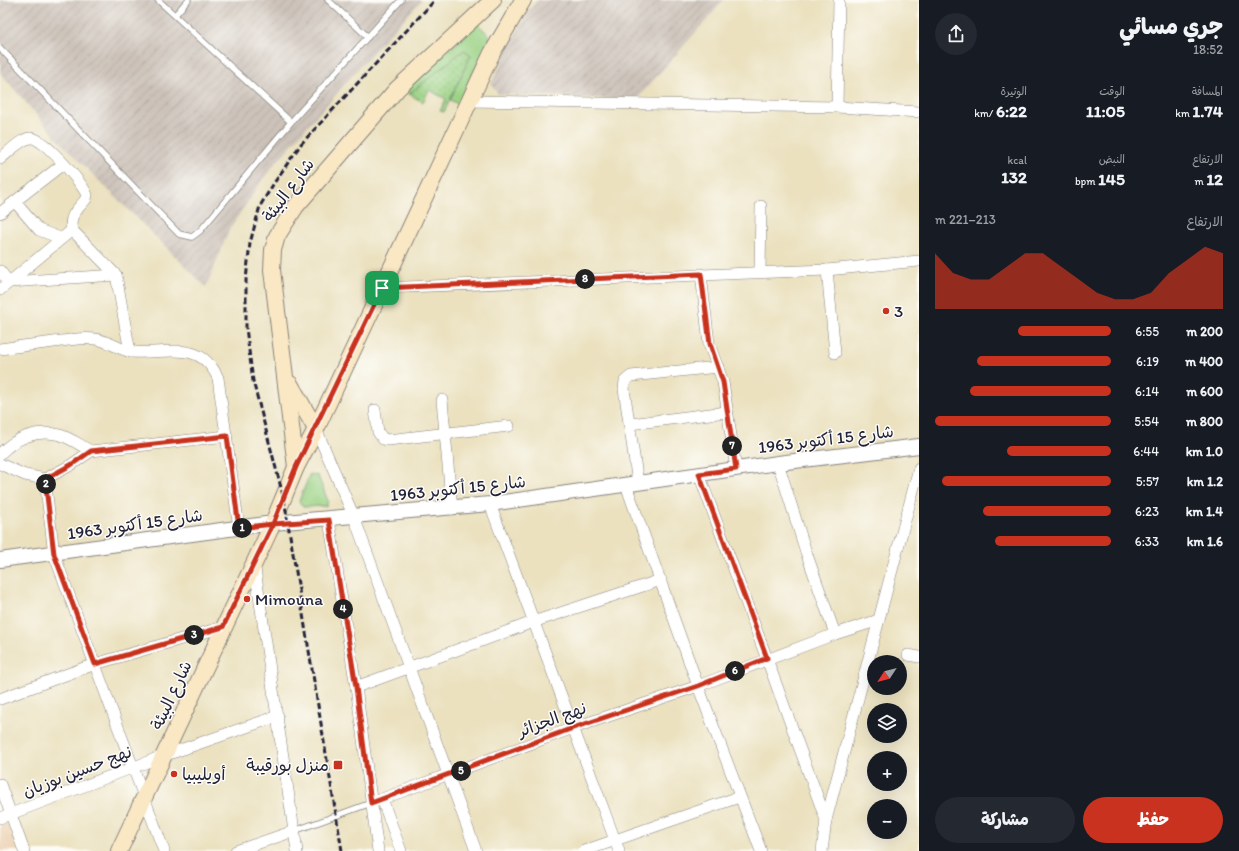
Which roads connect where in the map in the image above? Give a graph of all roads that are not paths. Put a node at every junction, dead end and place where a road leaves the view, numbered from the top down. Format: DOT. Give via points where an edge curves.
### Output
graph roads {
  1 [pos="158,0"];
  2 [pos="188,0"];
  3 [pos="328,0"];
  4 [pos="401,0"];
  5 [pos="493,0"];
  6 [pos="523,0"];
  7 [pos="839,0"];
  8 [pos="175,15"];
  9 [pos="368,37"];
  10 [pos="0,48"];
  11 [pos="469,101"];
  12 [pos="837,107"];
  13 [pos="919,112"];
  14 [pos="292,122"];
  15 [pos="0,160"];
  16 [pos="63,164"];
  17 [pos="15,202"];
  18 [pos="761,206"];
  19 [pos="0,213"];
  20 [pos="72,230"];
  21 [pos="60,238"];
  22 [pos="919,261"];
  23 [pos="827,270"];
  24 [pos="0,271"];
  25 [pos="760,272"];
  26 [pos="701,274"];
  27 [pos="116,275"];
  28 [pos="9,282"];
  29 [pos="382,288"];
  30 [pos="0,290"];
  31 [pos="0,349"];
  32 [pos="130,352"];
  33 [pos="834,353"];
  34 [pos="718,367"];
  35 [pos="285,373"];
  36 [pos="442,400"];
  37 [pos="375,410"];
  38 [pos="726,412"];
  39 [pos="630,424"];
  40 [pos="509,426"];
  41 [pos="316,429"];
  42 [pos="445,433"];
  43 [pos="227,436"];
  44 [pos="919,446"];
  45 [pos="91,451"];
  46 [pos="0,454"];
  47 [pos="778,463"];
  48 [pos="0,464"];
  49 [pos="296,467"];
  50 [pos="919,468"];
  51 [pos="736,469"];
  52 [pos="699,474"];
  53 [pos="45,479"];
  54 [pos="632,484"];
  55 [pos="490,504"];
  56 [pos="452,509"];
  57 [pos="354,517"];
  58 [pos="329,520"];
  59 [pos="273,524"];
  60 [pos="239,528"];
  61 [pos="54,554"];
  62 [pos="0,560"];
  63 [pos="254,562"];
  64 [pos="661,580"];
  65 [pos="879,620"];
  66 [pos="533,622"];
  67 [pos="223,627"];
  68 [pos="835,634"];
  69 [pos="908,655"];
  70 [pos="919,657"];
  71 [pos="767,658"];
  72 [pos="95,664"];
  73 [pos="409,667"];
  74 [pos="698,686"];
  75 [pos="356,687"];
  76 [pos="0,699"];
  77 [pos="278,716"];
  78 [pos="573,728"];
  79 [pos="163,756"];
  80 [pos="134,768"];
  81 [pos="448,775"];
  82 [pos="0,784"];
  83 [pos="144,797"];
  84 [pos="739,797"];
  85 [pos="377,801"];
  86 [pos="11,814"];
  87 [pos="0,818"];
  88 [pos="826,820"];
  89 [pos="294,831"];
  90 [pos="615,840"];
  91 [pos="24,851"];
  92 [pos="119,851"];
  93 [pos="164,851"];
  94 [pos="236,851"];
  95 [pos="297,851"];
  96 [pos="378,851"];
  97 [pos="401,851"];
  98 [pos="476,851"];
  99 [pos="584,851"];
  100 [pos="619,851"];
  101 [pos="761,851"];
  102 [pos="822,851"];
  1 -- 8 [label="lane"];
  2 -- 8 [label="lane"];
  3 -- 9 [label="lane"];
  4 -- 9 [label="lane"];
  5 -- 35 [label="main road, شارع البيئة" via="397,89 351,140 285,222 272,250"];
  6 -- 11 [label="main road, شارع البيئة" via="502,34"];
  7 -- 12 [label="street"];
  8 -- 14 [label="lane"];
  9 -- 14 [label="lane"];
  10 -- 14 [label="lane" via="179,234 186,237 192,237 200,231"];
  11 -- 12 [label="street"];
  11 -- 29 [label="main road, شارع البيئة"];
  12 -- 13 [label="street"];
  15 -- 16 [label="street" via="23,141 34,138 42,142"];
  16 -- 17 [label="street"];
  16 -- 20 [label="street" via="87,195 71,216"];
  17 -- 19 [label="street"];
  17 -- 21 [label="street" via="40,230"];
  18 -- 25 [label="street"];
  20 -- 21 [label="street"];
  20 -- 27 [label="street"];
  21 -- 28 [label="street"];
  22 -- 23 [label="street"];
  23 -- 25 [label="street"];
  23 -- 33 [label="street"];
  24 -- 28 [label="street"];
  25 -- 26 [label="street"];
  26 -- 29 [label="street"];
  26 -- 34 [label="street" via="710,344"];
  27 -- 28 [label="street"];
  27 -- 32 [label="street"];
  28 -- 30 [label="street"];
  29 -- 41 [label="main road, شارع البيئة"];
  31 -- 32 [label="street" via="94,338"];
  32 -- 43 [label="street" via="182,351 195,353 206,360 218,378"];
  34 -- 38 [label="street" via="723,382"];
  34 -- 39 [label="street" via="629,377 624,388"];
  35 -- 41 [label="main road" via="297,399"];
  35 -- 49 [label="main road, شارع البيئة"];
  36 -- 42 [label="street"];
  37 -- 42 [label="street" via="378,432 383,439"];
  38 -- 39 [label="street"];
  38 -- 51 [label="street"];
  39 -- 54 [label="street"];
  40 -- 42 [label="street"];
  41 -- 49 [label="main road, شارع البيئة"];
  41 -- 57 [label="street"];
  42 -- 56 [label="street"];
  43 -- 45 [label="street"];
  43 -- 60 [label="street"];
  44 -- 47 [label="street, شارع 15 أكتوبر 1963"];
  45 -- 46 [label="street" via="60,435 45,433 20,438"];
  45 -- 53 [label="street"];
  47 -- 51 [label="street, شارع 15 أكتوبر 1963"];
  47 -- 68 [label="street"];
  48 -- 53 [label="street" via="25,475"];
  49 -- 59 [label="main road, شارع البيئة"];
  50 -- 65 [label="street"];
  51 -- 52 [label="street, شارع 15 أكتوبر 1963"];
  52 -- 54 [label="street, شارع 15 أكتوبر 1963"];
  52 -- 71 [label="street"];
  53 -- 61 [label="street"];
  54 -- 55 [label="street, شارع 15 أكتوبر 1963"];
  54 -- 64 [label="street"];
  55 -- 56 [label="street, شارع 15 أكتوبر 1963"];
  55 -- 66 [label="street"];
  56 -- 57 [label="street, شارع 15 أكتوبر 1963"];
  57 -- 58 [label="street, شارع 15 أكتوبر 1963"];
  57 -- 73 [label="street"];
  58 -- 59 [label="street, شارع 15 أكتوبر 1963"];
  58 -- 75 [label="street"];
  59 -- 60 [label="street, شارع 15 أكتوبر 1963"];
  59 -- 63 [label="main road, شارع البيئة"];
  60 -- 61 [label="street, شارع 15 أكتوبر 1963"];
  61 -- 62 [label="street, شارع 15 أكتوبر 1963"];
  61 -- 72 [label="street"];
  63 -- 67 [label="main road, شارع البيئة"];
  63 -- 77 [label="street"];
  64 -- 66 [label="street"];
  64 -- 74 [label="street"];
  65 -- 68 [label="street, نهج الجزائر"];
  65 -- 88 [label="street"];
  66 -- 73 [label="street"];
  66 -- 78 [label="street"];
  67 -- 72 [label="street"];
  67 -- 79 [label="main road, شارع البيئة"];
  68 -- 71 [label="street, نهج الجزائر"];
  69 -- 70 [label="street"];
  71 -- 74 [label="street, نهج الجزائر"];
  71 -- 88 [label="street"];
  72 -- 76 [label="street"];
  72 -- 80 [label="street"];
  73 -- 75 [label="street"];
  73 -- 81 [label="street"];
  74 -- 78 [label="street, نهج الجزائر"];
  74 -- 84 [label="street"];
  75 -- 85 [label="street"];
  77 -- 79 [label="street, نهج حسين بوزيان"];
  77 -- 89 [label="street"];
  78 -- 81 [label="street, نهج الجزائر"];
  78 -- 90 [label="street"];
  79 -- 80 [label="street, نهج حسين بوزيان"];
  79 -- 83 [label="main road, شارع البيئة"];
  80 -- 83 [label="street"];
  80 -- 86 [label="street, نهج حسين بوزيان"];
  81 -- 85 [label="street, نهج الجزائر"];
  81 -- 98 [label="street"];
  82 -- 86 [label="street"];
  83 -- 92 [label="main road, شارع البيئة"];
  83 -- 93 [label="street"];
  84 -- 90 [label="street"];
  84 -- 101 [label="street"];
  85 -- 89 [label="lane, نهج الجزائر"];
  85 -- 96 [label="street"];
  85 -- 97 [label="street"];
  86 -- 87 [label="street, نهج حسين بوزيان"];
  86 -- 91 [label="street"];
  88 -- 102 [label="street"];
  89 -- 94 [label="street, نهج الجزائر"];
  89 -- 95 [label="street"];
  90 -- 99 [label="street"];
  90 -- 100 [label="street"];
}
